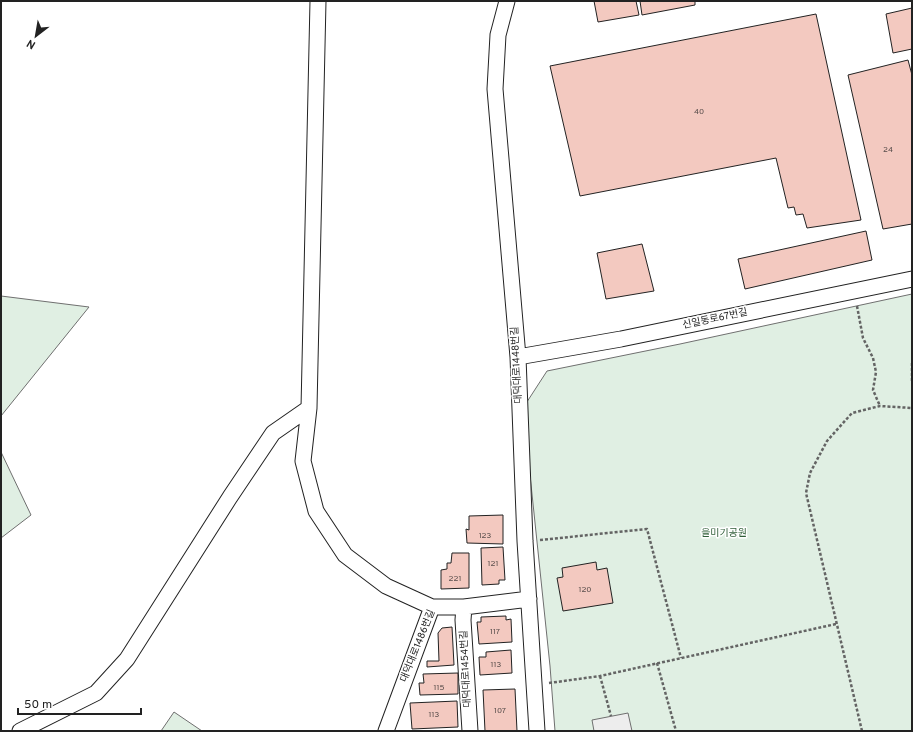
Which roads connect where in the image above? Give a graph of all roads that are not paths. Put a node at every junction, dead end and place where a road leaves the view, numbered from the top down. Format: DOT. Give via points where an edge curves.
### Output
graph roads {
  1 [pos="318,1"];
  2 [pos="507,1"];
  3 [pos="912,279"];
  4 [pos="518,357"];
  5 [pos="309,408"];
  6 [pos="529,599"];
  7 [pos="432,607"];
  8 [pos="464,608"];
  9 [pos="20,731"];
  10 [pos="386,731"];
  11 [pos="470,731"];
  12 [pos="537,731"];
  1 -- 5 [label="street"];
  2 -- 4 [label="street, 대덕대로1448번길" via="498,35 495,89"];
  3 -- 4 [label="street, 신일동로67번길" via="621,339"];
  4 -- 6 [label="street, 대덕대로1448번길"];
  5 -- 7 [label="street" via="303,461 316,511 346,555 386,586"];
  5 -- 9 [label="street" via="274,433 127,659 96,693"];
  6 -- 8 [label="street, 대덕대로1486번길"];
  6 -- 12 [label="street, 대덕대로1448번길"];
  7 -- 8 [label="street, 대덕대로1486번길"];
  7 -- 10 [label="street, 대덕대로1486번길"];
  8 -- 11 [label="street, 대덕대로1454번길"];
}
